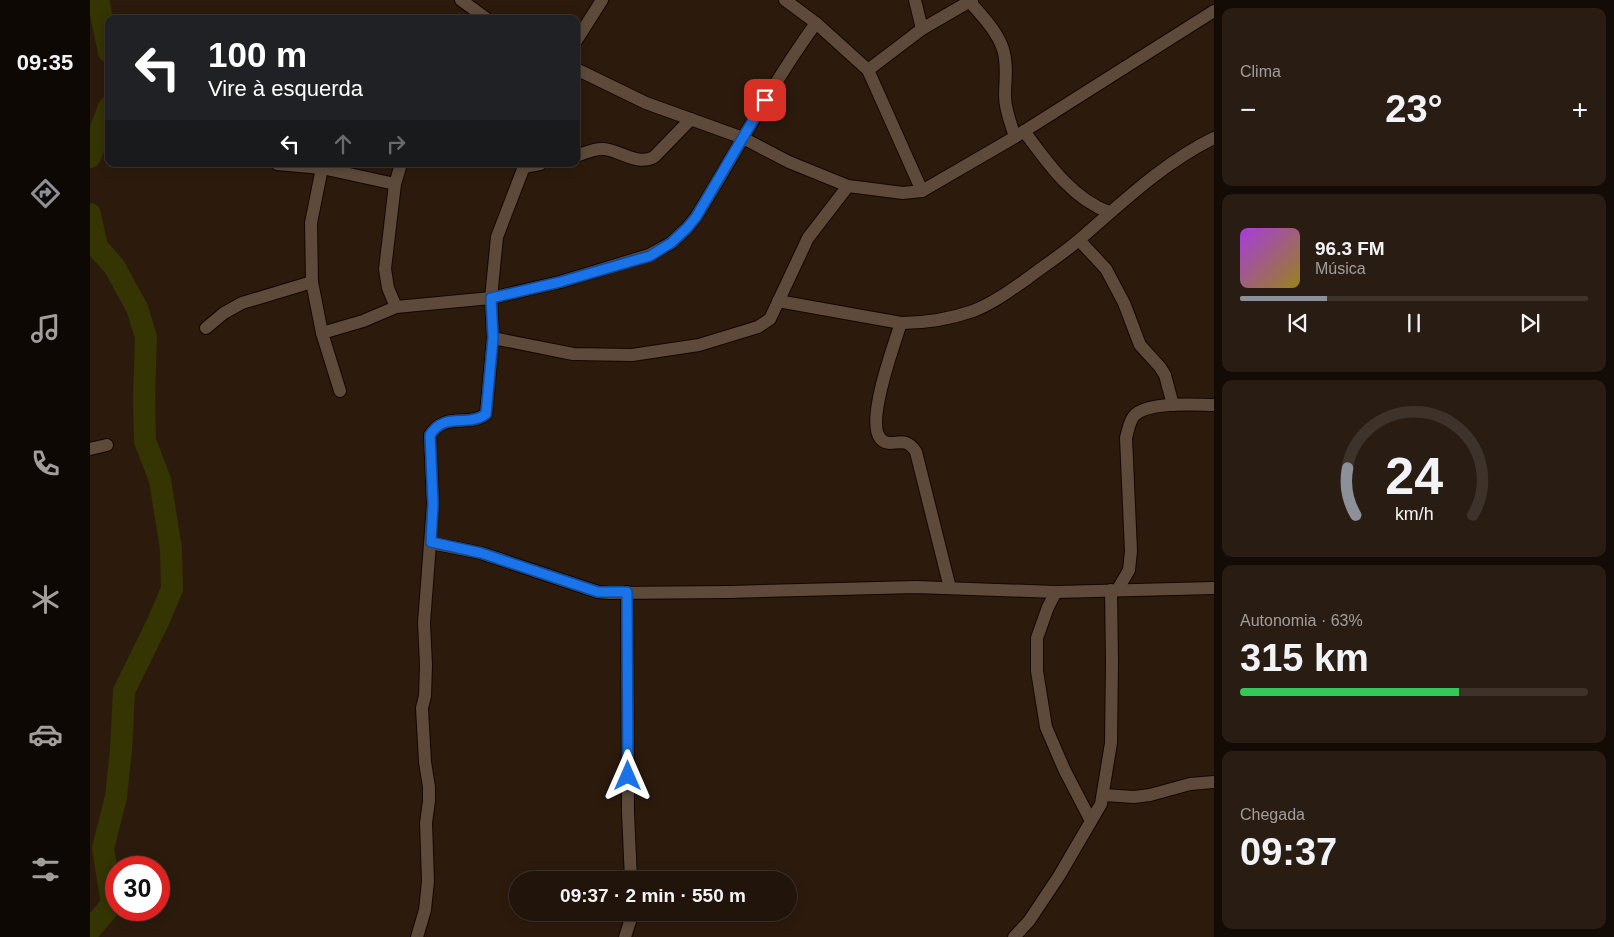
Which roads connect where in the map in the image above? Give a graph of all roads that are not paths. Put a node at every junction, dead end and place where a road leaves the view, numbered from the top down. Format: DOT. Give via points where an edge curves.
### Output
graph roads {
  1 [pos="461,0"];
  2 [pos="602,0"];
  3 [pos="785,0"];
  4 [pos="916,0"];
  5 [pos="1210,0"];
  6 [pos="971,1"];
  7 [pos="1214,6"];
  8 [pos="1214,11"];
  9 [pos="481,12"];
  10 [pos="816,23"];
  11 [pos="922,29"];
  12 [pos="580,34"];
  13 [pos="868,70"];
  14 [pos="580,71"];
  15 [pos="691,119"];
  16 [pos="1020,134"];
  17 [pos="743,138"];
  18 [pos="1214,138"];
  19 [pos="580,155"];
  20 [pos="311,167"];
  21 [pos="400,167"];
  22 [pos="523,167"];
  23 [pos="322,168"];
  24 [pos="395,184"];
  25 [pos="848,186"];
  26 [pos="922,191"];
  27 [pos="1109,212"];
  28 [pos="1079,240"];
  29 [pos="312,282"];
  30 [pos="491,298"];
  31 [pos="778,301"];
  32 [pos="396,307"];
  33 [pos="901,323"];
  34 [pos="206,328"];
  35 [pos="322,333"];
  36 [pos="493,338"];
  37 [pos="340,391"];
  38 [pos="1172,405"];
  39 [pos="1214,405"];
  40 [pos="107,445"];
  41 [pos="90,449"];
  42 [pos="431,542"];
  43 [pos="950,588"];
  44 [pos="1214,588"];
  45 [pos="1114,590"];
  46 [pos="627,592"];
  47 [pos="1056,592"];
  48 [pos="1214,782"];
  49 [pos="1104,795"];
  50 [pos="1092,821"];
  51 [pos="631,871"];
  52 [pos="630,921"];
  53 [pos="417,937"];
  54 [pos="625,937"];
  55 [pos="1014,937"];
  1 -- 9 [label="street"];
  2 -- 12 [label="street"];
  3 -- 10 [label="street"];
  4 -- 11 [label="street"];
  5 -- 7 [label="street"];
  6 -- 11 [label="street"];
  6 -- 16 [label="street" via="995,32 1002,48 1007,78 1004,96 1008,114"];
  8 -- 16 [label="street"];
  10 -- 13 [label="street"];
  10 -- 17 [label="street"];
  11 -- 13 [label="street"];
  13 -- 26 [label="street"];
  14 -- 15 [label="street" via="646,103"];
  15 -- 17 [label="street"];
  15 -- 19 [label="street" via="648,160 640,161 602,149"];
  16 -- 26 [label="street"];
  16 -- 27 [label="street" via="1074,190 1095,207"];
  17 -- 25 [label="street" via="789,162"];
  17 -- 30 [label="street" via="696,217 671,243 650,256"];
  18 -- 27 [label="street" via="1154,175"];
  20 -- 23 [label="street"];
  21 -- 24 [label="street"];
  22 -- 30 [label="street" via="497,237"];
  23 -- 24 [label="street"];
  23 -- 29 [label="street" via="311,223"];
  24 -- 32 [label="street" via="385,269"];
  25 -- 26 [label="street"];
  25 -- 31 [label="street" via="808,238"];
  27 -- 28 [label="street"];
  28 -- 33 [label="street" via="1007,292 974,311 922,323"];
  28 -- 38 [label="street" via="1106,269 1124,303 1140,345 1164,375"];
  29 -- 34 [label="street" via="242,303"];
  29 -- 35 [label="street"];
  30 -- 32 [label="street"];
  30 -- 36 [label="street"];
  31 -- 33 [label="street"];
  31 -- 36 [label="street" via="770,319 758,327 699,345 632,356 573,354"];
  32 -- 35 [label="street"];
  33 -- 43 [label="street" via="880,388 878,434 886,443 906,442 916,452"];
  35 -- 37 [label="street"];
  36 -- 42 [label="street" via="486,414 443,422 430,435"];
  38 -- 39 [label="street"];
  38 -- 45 [label="street" via="1142,409 1130,422 1126,438 1131,551 1129,570"];
  40 -- 41 [label="street"];
  42 -- 46 [label="street" via="481,553 598,592"];
  42 -- 53 [label="street" via="424,623 426,666 422,708 430,801 426,823 428,881 425,910"];
  43 -- 46 [label="street"];
  43 -- 47 [label="street"];
  44 -- 45 [label="street"];
  45 -- 47 [label="street"];
  45 -- 49 [label="street" via="1110,743"];
  46 -- 51 [label="street"];
  47 -- 50 [label="street" via="1036,638 1037,671 1046,727"];
  48 -- 49 [label="street" via="1134,797"];
  49 -- 50 [label="street"];
  50 -- 55 [label="street" via="1029,921"];
  52 -- 54 [label="street"];
}
